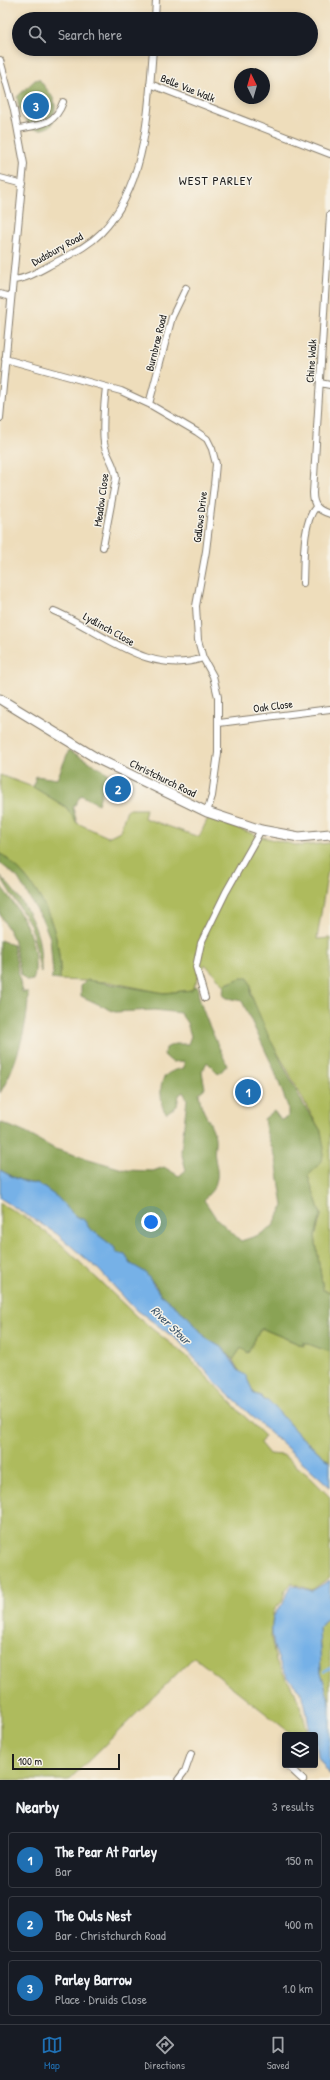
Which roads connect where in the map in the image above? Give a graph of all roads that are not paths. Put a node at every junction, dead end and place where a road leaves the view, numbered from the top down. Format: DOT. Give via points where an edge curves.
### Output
graph roads {
  1 [pos="156,0"];
  2 [pos="155,12"];
  3 [pos="152,56"];
  4 [pos="0,60"];
  5 [pos="150,84"];
  6 [pos="63,102"];
  7 [pos="18,129"];
  8 [pos="330,154"];
  9 [pos="0,178"];
  10 [pos="23,184"];
  11 [pos="330,215"];
  12 [pos="329,246"];
  13 [pos="13,280"];
  14 [pos="186,288"];
  15 [pos="0,294"];
  16 [pos="11,297"];
  17 [pos="5,359"];
  18 [pos="320,383"];
  19 [pos="330,385"];
  20 [pos="106,387"];
  21 [pos="149,404"];
  22 [pos="0,418"];
  23 [pos="316,508"];
  24 [pos="330,514"];
  25 [pos="103,547"];
  26 [pos="304,583"];
  27 [pos="54,611"];
  28 [pos="203,658"];
  29 [pos="0,699"];
  30 [pos="330,709"];
  31 [pos="219,723"];
  32 [pos="206,812"];
  33 [pos="261,830"];
  34 [pos="330,834"];
  35 [pos="205,998"];
  36 [pos="191,1754"];
  37 [pos="290,1768"];
  38 [pos="178,1780"];
  39 [pos="303,1780"];
  1 -- 2 [label="street"];
  3 -- 5 [label="street, Dudsbury Road"];
  4 -- 7 [label="street"];
  5 -- 8 [label="street, Belle Vue Walk"];
  5 -- 13 [label="street, Dudsbury Road" via="144,142 139,162 114,217 81,249 24,278"];
  6 -- 7 [label="street" via="58,115 51,120"];
  7 -- 10 [label="street" via="24,164"];
  9 -- 10 [label="street"];
  10 -- 13 [label="street"];
  11 -- 12 [label="street, Chine Walk"];
  12 -- 18 [label="street, Chine Walk"];
  13 -- 16 [label="street"];
  14 -- 21 [label="street, Burnbrae Road" via="170,324"];
  15 -- 16 [label="street"];
  16 -- 17 [label="street"];
  17 -- 20 [label="street, Gallows Drive"];
  17 -- 22 [label="street"];
  18 -- 19 [label="street"];
  18 -- 23 [label="street, Chine Walk" via="313,493"];
  20 -- 21 [label="street, Gallows Drive"];
  20 -- 25 [label="street, Meadow Close" via="104,443 116,478"];
  21 -- 28 [label="street, Gallows Drive" via="207,439 215,456 207,544 196,606 198,640"];
  23 -- 24 [label="street"];
  23 -- 26 [label="street, Chine Walk" via="312,512 305,547"];
  27 -- 28 [label="street, Lydlinch Close" via="132,653 159,661 184,662"];
  28 -- 31 [label="street, Gallows Drive" via="215,685"];
  29 -- 32 [label="main road, Christchurch Road" via="98,759"];
  30 -- 31 [label="street, Oak Close"];
  31 -- 32 [label="street, Gallows Drive" via="215,778"];
  32 -- 33 [label="main road, Christchurch Road"];
  33 -- 34 [label="main road, Christchurch Road" via="299,837"];
  33 -- 35 [label="street" via="201,943 196,967"];
  36 -- 38 [label="street" via="185,1771"];
  37 -- 39 [label="street"];
}
